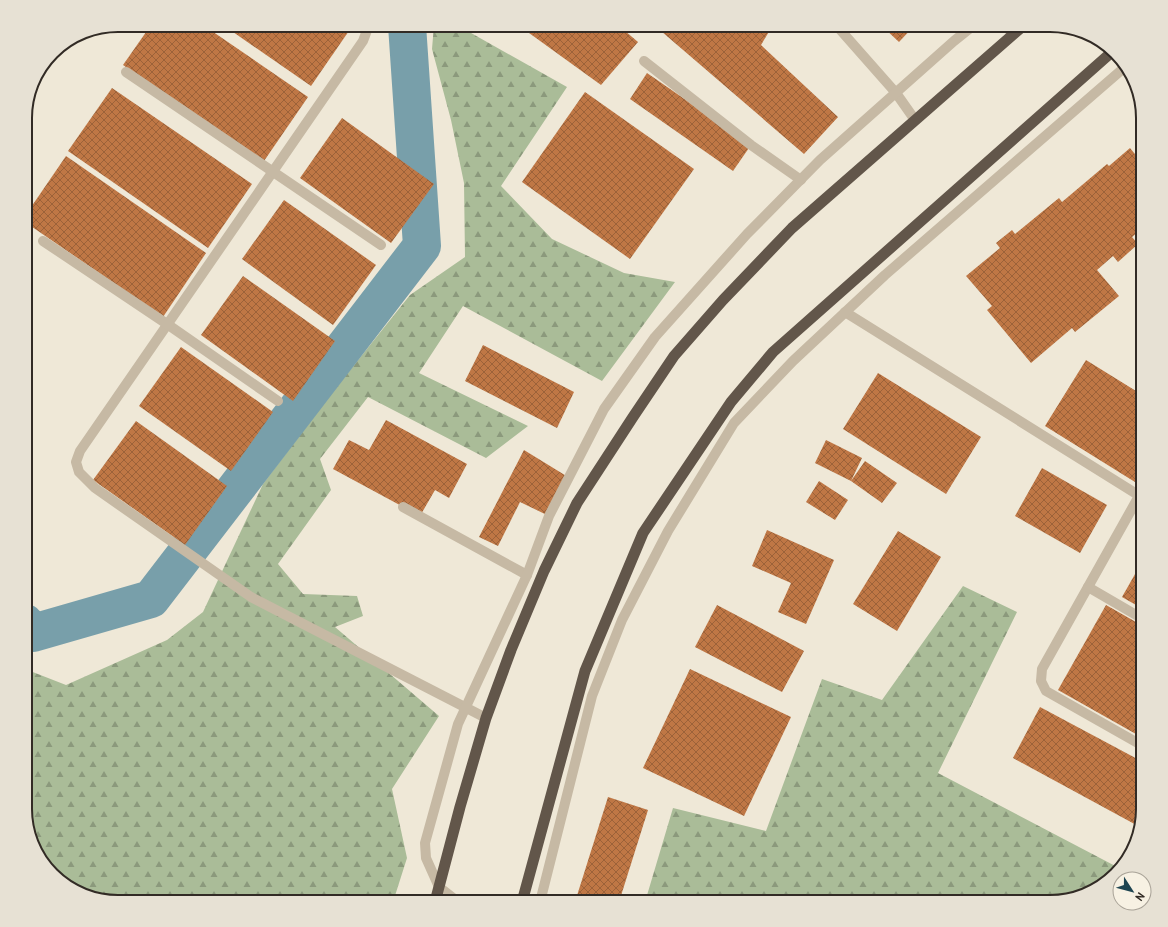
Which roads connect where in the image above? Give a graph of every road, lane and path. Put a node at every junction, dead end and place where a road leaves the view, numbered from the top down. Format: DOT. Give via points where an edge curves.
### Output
graph roads {
  1 [pos="366,32"];
  2 [pos="842,32"];
  3 [pos="966,32"];
  4 [pos="1014,33"];
  5 [pos="1108,54"];
  6 [pos="644,61"];
  7 [pos="1121,70"];
  8 [pos="126,72"];
  9 [pos="896,93"];
  10 [pos="915,120"];
  11 [pos="274,171"];
  12 [pos="801,180"];
  13 [pos="43,241"];
  14 [pos="381,245"];
  15 [pos="845,312"];
  16 [pos="167,324"];
  17 [pos="278,401"];
  18 [pos="1136,494"];
  19 [pos="1136,505"];
  20 [pos="403,507"];
  21 [pos="527,575"];
  22 [pos="1088,587"];
  23 [pos="1136,615"];
  24 [pos="466,707"];
  25 [pos="486,718"];
  26 [pos="1136,742"];
  27 [pos="439,887"];
  28 [pos="437,895"];
  29 [pos="449,895"];
  30 [pos="524,895"];
  31 [pos="542,895"];
  1 -- 11 [label="street" via="363,41"];
  2 -- 9 [label="street"];
  3 -- 9 [label="street"];
  4 -- 10 [label="highway"];
  5 -- 30 [label="highway" via="773,352 731,402 643,533 585,671"];
  6 -- 12 [label="street" via="751,145"];
  7 -- 15 [label="street"];
  8 -- 11 [label="street"];
  9 -- 10 [label="street"];
  9 -- 12 [label="street"];
  10 -- 25 [label="highway" via="792,228 674,356 577,503 544,571"];
  11 -- 14 [label="street"];
  11 -- 16 [label="street"];
  12 -- 21 [label="street" via="747,234 655,337 604,409 549,516"];
  13 -- 16 [label="street"];
  15 -- 18 [label="street"];
  15 -- 31 [label="street" via="792,361 734,423 668,531 622,620 592,696"];
  16 -- 17 [label="street"];
  16 -- 24 [label="street" via="80,451 76,462 79,472 95,488 251,597"];
  19 -- 22 [label="street"];
  20 -- 21 [label="street"];
  21 -- 24 [label="street"];
  22 -- 23 [label="street"];
  22 -- 26 [label="street" via="1042,669 1041,681 1046,691"];
  24 -- 25 [label="street"];
  24 -- 27 [label="street" via="458,724 425,842 426,858"];
  25 -- 27 [label="highway"];
  27 -- 28 [label="highway"];
  27 -- 29 [label="street"];
}
